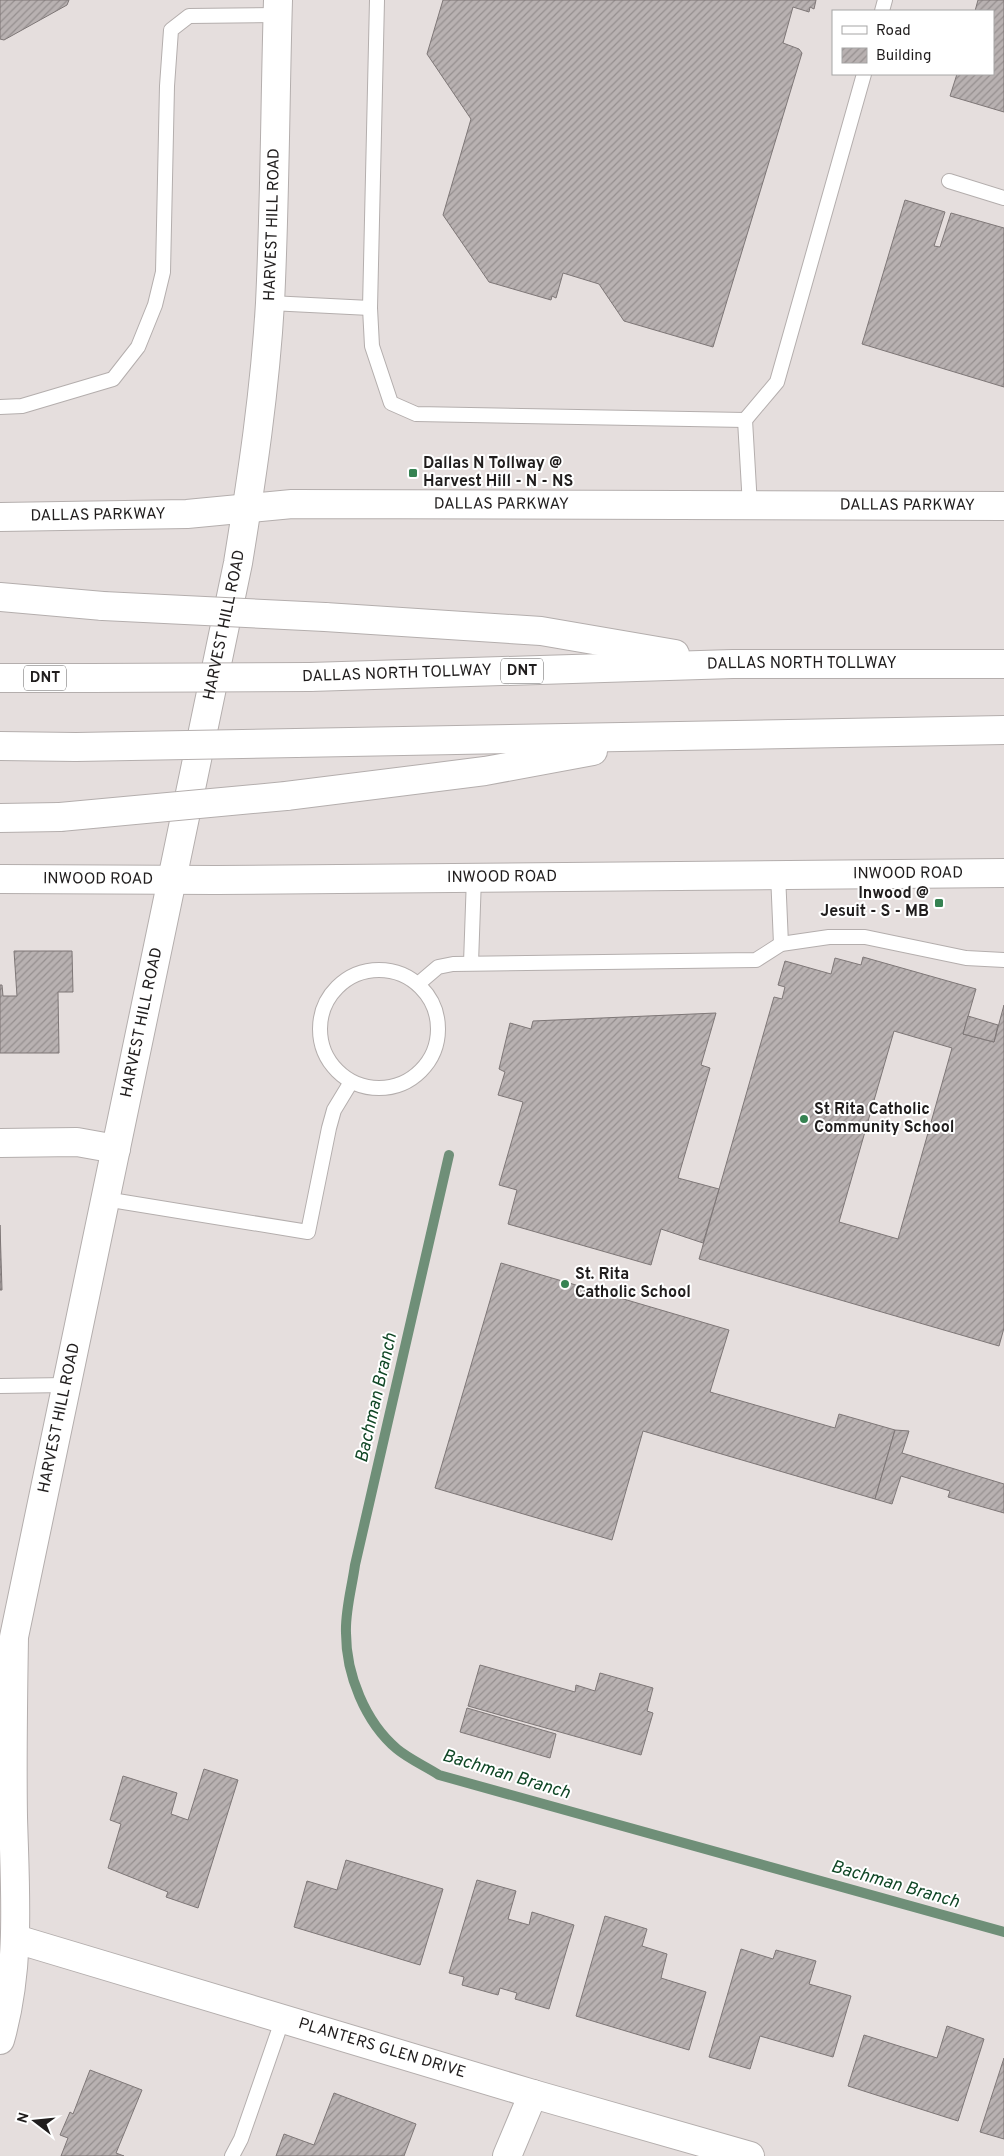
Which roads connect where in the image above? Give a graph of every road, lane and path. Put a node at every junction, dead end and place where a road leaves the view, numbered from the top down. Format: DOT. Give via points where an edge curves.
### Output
graph roads {
  1 [pos="377,0"];
  2 [pos="277,8"];
  3 [pos="864,75"];
  4 [pos="949,181"];
  5 [pos="1004,198"];
  6 [pos="270,303"];
  7 [pos="370,308"];
  8 [pos="0,407"];
  9 [pos="745,420"];
  10 [pos="750,506"];
  11 [pos="1004,506"];
  12 [pos="247,507"];
  13 [pos="0,517"];
  14 [pos="0,597"];
  15 [pos="733,664"];
  16 [pos="1004,664"];
  17 [pos="0,678"];
  18 [pos="1004,730"];
  19 [pos="670,737"];
  20 [pos="0,746"];
  21 [pos="0,818"];
  22 [pos="1004,873"];
  23 [pos="778,874"];
  24 [pos="474,877"];
  25 [pos="0,879"];
  26 [pos="172,880"];
  27 [pos="781,944"];
  28 [pos="1004,960"];
  29 [pos="471,963"];
  30 [pos="418,984"];
  31 [pos="351,1082"];
  32 [pos="0,1143"];
  33 [pos="116,1149"];
  34 [pos="105,1199"];
  35 [pos="66,1384"];
  36 [pos="0,1386"];
  37 [pos="7,1637"];
  38 [pos="16,1939"];
  39 [pos="283,2018"];
  40 [pos="0,2040"];
  41 [pos="533,2094"];
  42 [pos="232,2156"];
  43 [pos="506,2156"];
  44 [pos="750,2156"];
  1 -- 7 [label="lane"];
  2 -- 6 [label="main road, HARVEST HILL ROAD"];
  2 -- 8 [label="lane" via="189,16 171,30 163,272 155,305 138,347 113,378 22,406"];
  3 -- 9 [label="lane" via="777,382"];
  4 -- 5 [label="lane"];
  6 -- 7 [label="lane"];
  6 -- 12 [label="main road, HARVEST HILL ROAD" via="263,390"];
  7 -- 9 [label="lane" via="372,346 391,403 416,414"];
  9 -- 10 [label="lane"];
  10 -- 11 [label="main road, DALLAS PARKWAY"];
  10 -- 12 [label="main road, DALLAS PARKWAY" via="292,504"];
  12 -- 13 [label="main road, DALLAS PARKWAY" via="187,514"];
  12 -- 26 [label="main road, HARVEST HILL ROAD"];
  14 -- 15 [label="main road, bridge" via="103,606 541,631"];
  15 -- 16 [label="main road, DALLAS NORTH TOLLWAY / DNT"];
  15 -- 17 [label="main road, DALLAS NORTH TOLLWAY / DNT, bridge" via="310,677"];
  18 -- 19 [label="main road"];
  19 -- 20 [label="main road, bridge"];
  19 -- 21 [label="main road, bridge" via="485,771 286,796 60,817"];
  22 -- 23 [label="main road, INWOOD ROAD"];
  23 -- 24 [label="main road, INWOOD ROAD"];
  23 -- 27 [label="lane"];
  24 -- 26 [label="main road, INWOOD ROAD"];
  24 -- 29 [label="lane"];
  25 -- 26 [label="main road, INWOOD ROAD"];
  26 -- 33 [label="main road, HARVEST HILL ROAD"];
  27 -- 28 [label="lane" via="829,937 866,937 966,958"];
  27 -- 29 [label="lane" via="756,960"];
  29 -- 30 [label="lane" via="438,968"];
  30 -- 31 [label="lane" via="431,1000 438,1020 437,1040 431,1058 420,1073 386,1089 368,1088"];
  30 -- 31 [label="lane" via="400,974 380,970 360,973 342,983 328,999 321,1018 320,1037 336,1070"];
  31 -- 34 [label="lane" via="334,1110 308,1232"];
  32 -- 33 [label="main road" via="77,1142"];
  33 -- 34 [label="main road, HARVEST HILL ROAD"];
  34 -- 35 [label="main road, HARVEST HILL ROAD"];
  35 -- 36 [label="lane"];
  35 -- 37 [label="main road, HARVEST HILL ROAD"];
  37 -- 38 [label="main road, HARVEST HILL ROAD"];
  38 -- 39 [label="main road, PLANTERS GLEN DRIVE"];
  38 -- 40 [label="main road, HARVEST HILL ROAD" via="8,2014"];
  39 -- 41 [label="main road, PLANTERS GLEN DRIVE"];
  39 -- 42 [label="lane" via="241,2140"];
  41 -- 43 [label="main road"];
  41 -- 44 [label="main road, PLANTERS GLEN DRIVE"];
}
